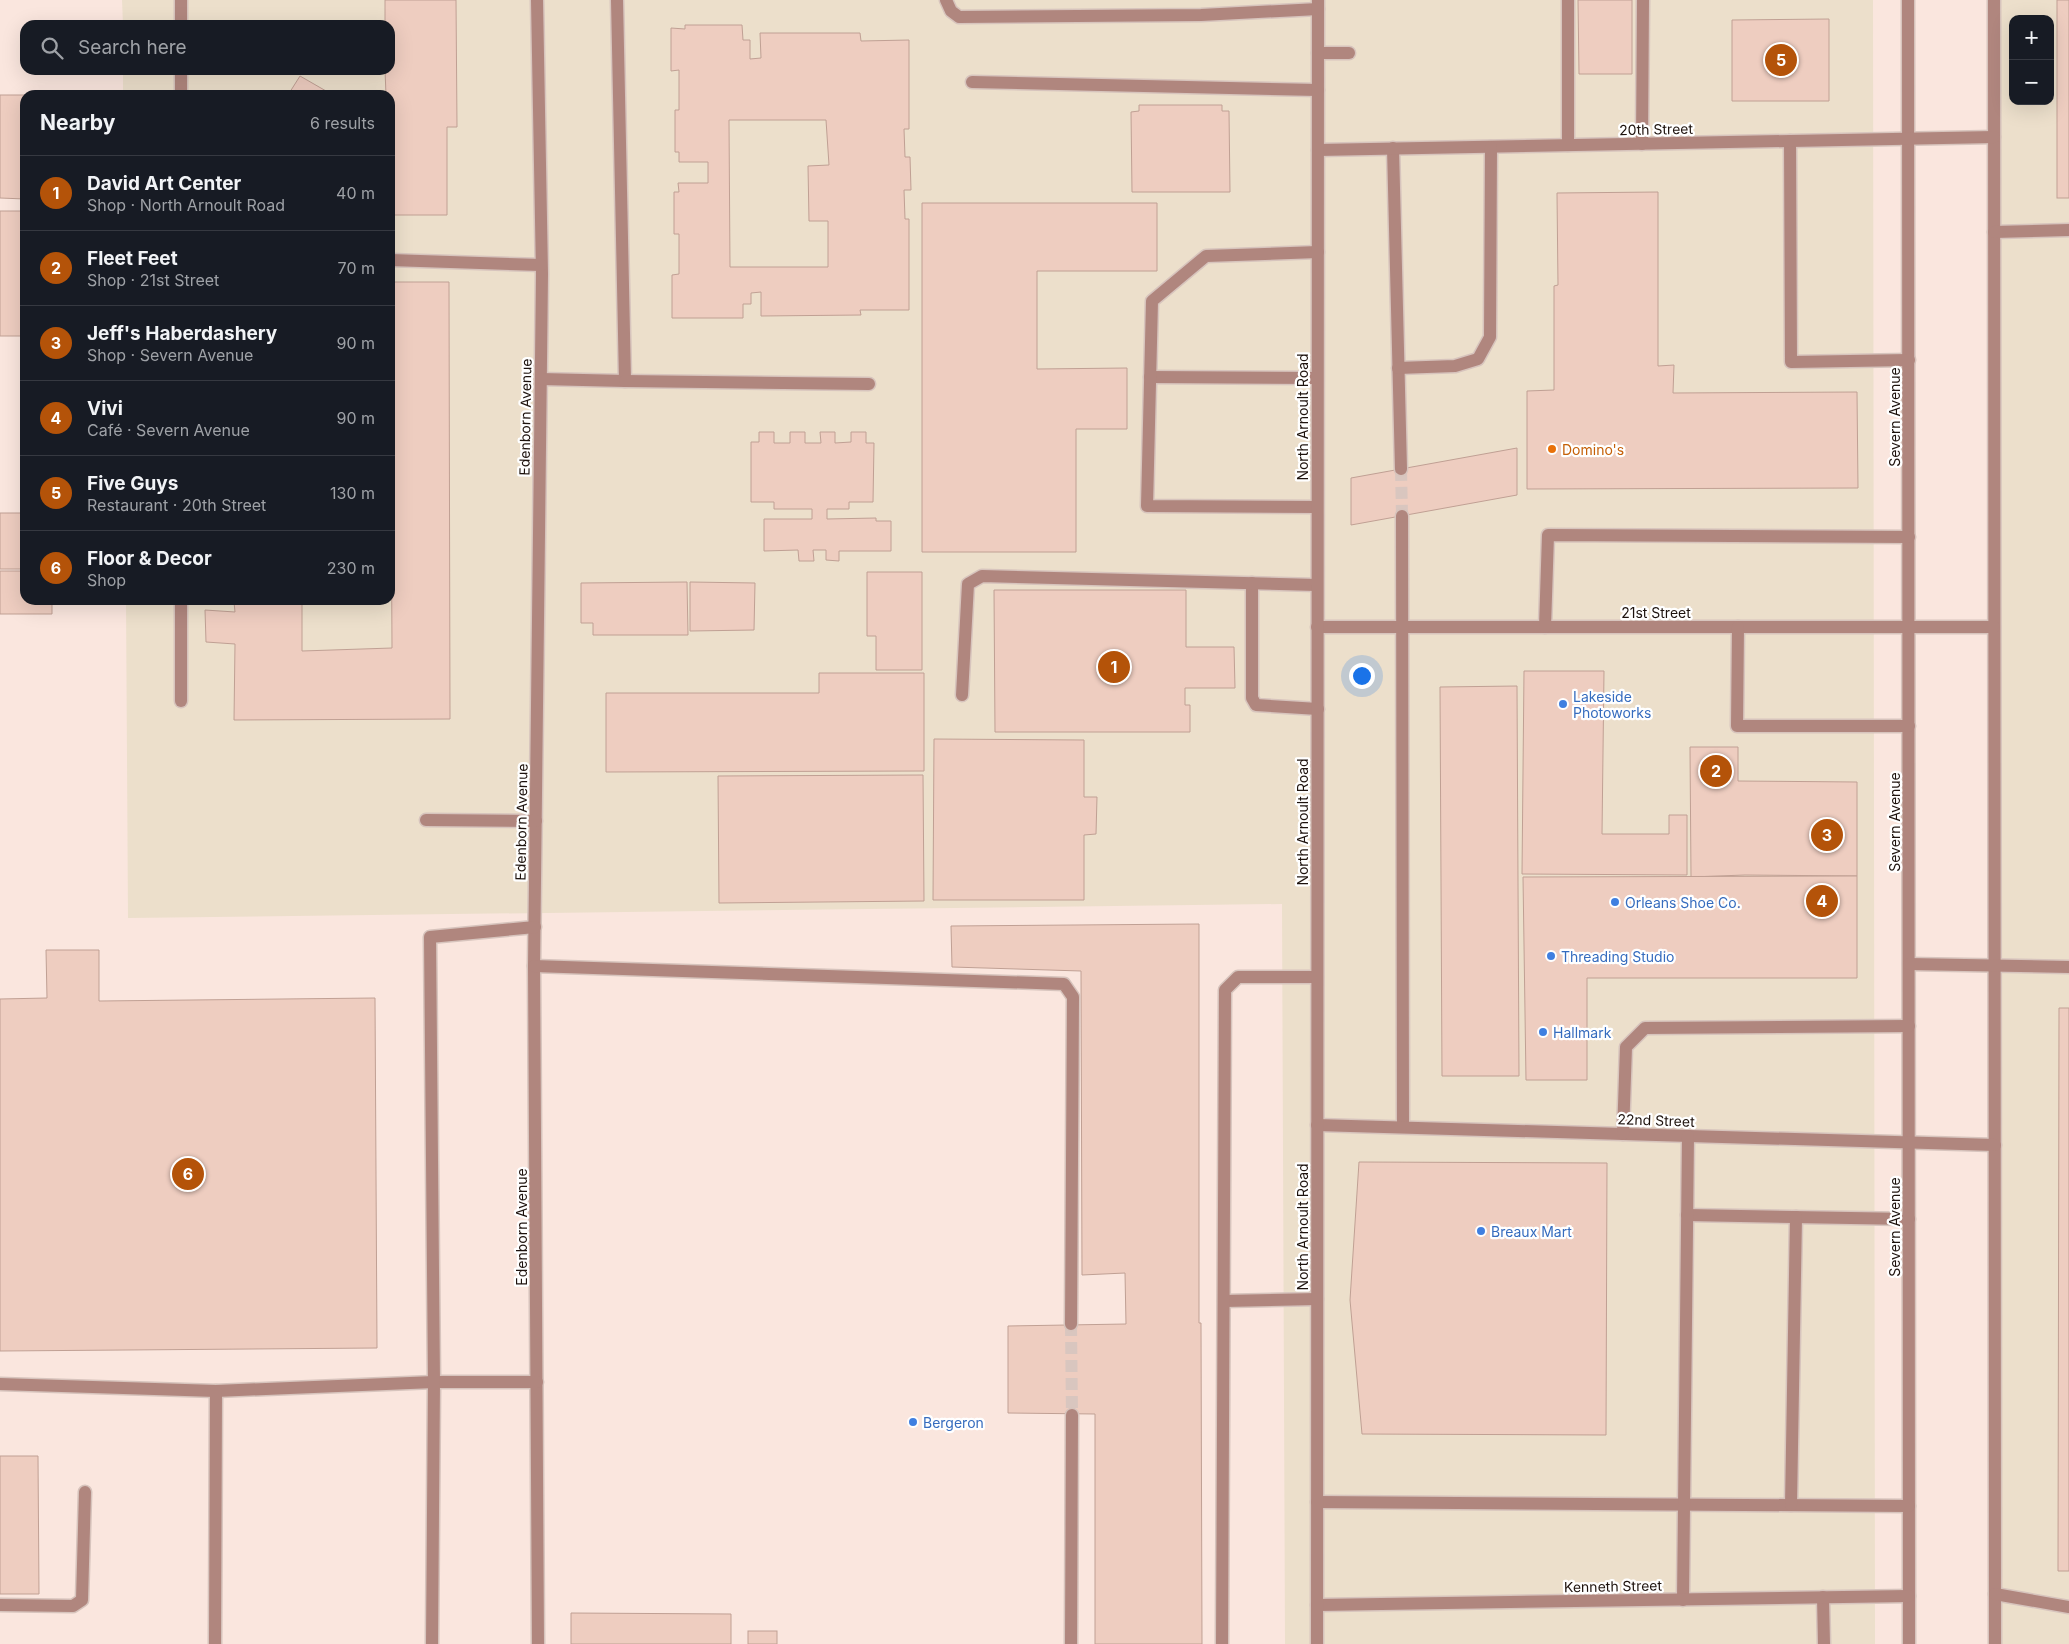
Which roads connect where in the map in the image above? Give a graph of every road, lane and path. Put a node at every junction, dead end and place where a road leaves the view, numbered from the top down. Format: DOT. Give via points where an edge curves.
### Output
graph roads {
  1 [pos="181,0"];
  2 [pos="537,0"];
  3 [pos="617,0"];
  4 [pos="946,0"];
  5 [pos="1222,0"];
  6 [pos="1568,0"];
  7 [pos="1643,0"];
  8 [pos="1908,0"];
  9 [pos="1994,0"];
  10 [pos="1318,4"];
  11 [pos="1222,13"];
  12 [pos="181,20"];
  13 [pos="1318,53"];
  14 [pos="1349,53"];
  15 [pos="181,75"];
  16 [pos="972,82"];
  17 [pos="181,90"];
  18 [pos="1318,90"];
  19 [pos="1994,137"];
  20 [pos="1908,139"];
  21 [pos="1790,141"];
  22 [pos="1642,144"];
  23 [pos="1568,145"];
  24 [pos="1491,147"];
  25 [pos="1393,148"];
  26 [pos="1318,150"];
  27 [pos="2069,230"];
  28 [pos="1994,232"];
  29 [pos="1318,252"];
  30 [pos="395,260"];
  31 [pos="541,265"];
  32 [pos="1908,360"];
  33 [pos="1398,368"];
  34 [pos="1150,378"];
  35 [pos="1317,378"];
  36 [pos="541,379"];
  37 [pos="625,380"];
  38 [pos="869,384"];
  39 [pos="1401,469"];
  40 [pos="1317,507"];
  41 [pos="1402,516"];
  42 [pos="1909,537"];
  43 [pos="1252,583"];
  44 [pos="1318,585"];
  45 [pos="181,605"];
  46 [pos="1317,627"];
  47 [pos="1402,627"];
  48 [pos="1544,627"];
  49 [pos="1738,627"];
  50 [pos="1909,627"];
  51 [pos="1994,627"];
  52 [pos="962,695"];
  53 [pos="181,701"];
  54 [pos="1318,709"];
  55 [pos="1908,726"];
  56 [pos="426,820"];
  57 [pos="536,821"];
  58 [pos="535,927"];
  59 [pos="1909,964"];
  60 [pos="534,966"];
  61 [pos="1995,966"];
  62 [pos="2069,967"];
  63 [pos="1317,977"];
  64 [pos="1909,1026"];
  65 [pos="1317,1125"];
  66 [pos="1402,1127"];
  67 [pos="1622,1134"];
  68 [pos="1688,1136"];
  69 [pos="1909,1142"];
  70 [pos="1995,1145"];
  71 [pos="1687,1216"];
  72 [pos="1796,1217"];
  73 [pos="1909,1219"];
  74 [pos="1317,1299"];
  75 [pos="1224,1301"];
  76 [pos="1071,1324"];
  77 [pos="434,1382"];
  78 [pos="537,1382"];
  79 [pos="0,1384"];
  80 [pos="216,1391"];
  81 [pos="1072,1415"];
  82 [pos="85,1492"];
  83 [pos="1317,1502"];
  84 [pos="1684,1505"];
  85 [pos="1791,1505"];
  86 [pos="1909,1506"];
  87 [pos="1995,1594"];
  88 [pos="1909,1596"];
  89 [pos="1823,1597"];
  90 [pos="1683,1600"];
  91 [pos="0,1605"];
  92 [pos="1317,1605"];
  93 [pos="2069,1607"];
  94 [pos="215,1644"];
  95 [pos="432,1644"];
  96 [pos="538,1644"];
  97 [pos="1071,1644"];
  98 [pos="1222,1644"];
  99 [pos="1317,1644"];
  100 [pos="1824,1644"];
  101 [pos="1909,1644"];
  102 [pos="1995,1644"];
  1 -- 12 [label="street"];
  2 -- 31 [label="street, Edenborn Avenue"];
  3 -- 37 [label="street"];
  4 -- 11 [label="street" via="951,11 959,17"];
  5 -- 11 [label="street"];
  6 -- 23 [label="street"];
  7 -- 22 [label="street"];
  8 -- 20 [label="street, Severn Avenue"];
  9 -- 19 [label="street"];
  10 -- 11 [label="street"];
  10 -- 13 [label="street, North Arnoult Road"];
  13 -- 14 [label="street"];
  13 -- 18 [label="street, North Arnoult Road"];
  15 -- 17 [label="street"];
  16 -- 18 [label="street"];
  18 -- 26 [label="street, North Arnoult Road"];
  19 -- 20 [label="street, 20th Street"];
  19 -- 28 [label="street"];
  20 -- 21 [label="street, 20th Street"];
  20 -- 32 [label="street, Severn Avenue"];
  21 -- 22 [label="street, 20th Street"];
  21 -- 32 [label="street" via="1791,362"];
  22 -- 23 [label="street, 20th Street"];
  23 -- 24 [label="street, 20th Street"];
  24 -- 25 [label="street, 20th Street"];
  24 -- 33 [label="street" via="1490,337 1478,359 1455,366"];
  25 -- 26 [label="street, 20th Street"];
  25 -- 33 [label="street"];
  26 -- 29 [label="street, North Arnoult Road"];
  27 -- 28 [label="street"];
  28 -- 51 [label="street"];
  29 -- 34 [label="street" via="1206,256 1152,301"];
  29 -- 35 [label="street, North Arnoult Road"];
  30 -- 31 [label="street"];
  31 -- 36 [label="street, Edenborn Avenue"];
  32 -- 42 [label="street, Severn Avenue"];
  33 -- 39 [label="street"];
  34 -- 35 [label="street"];
  34 -- 40 [label="street" via="1147,506"];
  35 -- 40 [label="street, North Arnoult Road"];
  36 -- 37 [label="street"];
  36 -- 57 [label="street, Edenborn Avenue"];
  37 -- 38 [label="street"];
  40 -- 44 [label="street, North Arnoult Road"];
  41 -- 47 [label="street"];
  42 -- 48 [label="street" via="1548,535"];
  42 -- 50 [label="street, Severn Avenue"];
  43 -- 44 [label="street"];
  43 -- 52 [label="street" via="982,576 968,584"];
  43 -- 54 [label="street" via="1252,698 1256,705"];
  44 -- 46 [label="street, North Arnoult Road"];
  45 -- 53 [label="street"];
  46 -- 47 [label="street, 21st Street"];
  46 -- 54 [label="street, North Arnoult Road"];
  47 -- 48 [label="street, 21st Street"];
  47 -- 66 [label="street"];
  48 -- 49 [label="street, 21st Street"];
  49 -- 50 [label="street, 21st Street"];
  49 -- 55 [label="street" via="1737,726"];
  50 -- 51 [label="street, 21st Street"];
  50 -- 55 [label="street, Severn Avenue"];
  51 -- 61 [label="street"];
  54 -- 63 [label="street, North Arnoult Road"];
  55 -- 59 [label="street, Severn Avenue"];
  56 -- 57 [label="street"];
  57 -- 58 [label="street, Edenborn Avenue"];
  58 -- 60 [label="street, Edenborn Avenue"];
  58 -- 77 [label="street" via="430,937"];
  59 -- 61 [label="street"];
  59 -- 64 [label="street, Severn Avenue"];
  60 -- 76 [label="street" via="1064,984 1073,997"];
  60 -- 78 [label="street, Edenborn Avenue"];
  61 -- 62 [label="street"];
  61 -- 70 [label="street"];
  63 -- 65 [label="street, North Arnoult Road"];
  63 -- 75 [label="street" via="1238,977 1226,990"];
  64 -- 67 [label="street" via="1645,1028 1626,1047"];
  64 -- 69 [label="street, Severn Avenue"];
  65 -- 66 [label="street, 22nd Street"];
  65 -- 74 [label="street, North Arnoult Road"];
  66 -- 67 [label="street, 22nd Street"];
  67 -- 68 [label="street, 22nd Street"];
  68 -- 69 [label="street, 22nd Street"];
  68 -- 71 [label="street"];
  69 -- 70 [label="street, 22nd Street"];
  69 -- 73 [label="street, Severn Avenue"];
  70 -- 87 [label="street"];
  71 -- 72 [label="street"];
  71 -- 84 [label="street"];
  72 -- 73 [label="street"];
  72 -- 85 [label="street"];
  73 -- 86 [label="street, Severn Avenue"];
  74 -- 75 [label="street"];
  74 -- 83 [label="street, North Arnoult Road"];
  75 -- 98 [label="street"];
  77 -- 78 [label="street"];
  77 -- 80 [label="street"];
  77 -- 95 [label="street"];
  78 -- 96 [label="street, Edenborn Avenue"];
  79 -- 80 [label="street"];
  80 -- 94 [label="street"];
  81 -- 97 [label="street"];
  82 -- 91 [label="street" via="82,1600 73,1606"];
  83 -- 84 [label="street"];
  83 -- 92 [label="street, North Arnoult Road"];
  84 -- 85 [label="street"];
  84 -- 90 [label="street"];
  85 -- 86 [label="street"];
  86 -- 88 [label="street, Severn Avenue"];
  87 -- 93 [label="street"];
  87 -- 102 [label="street"];
  88 -- 89 [label="street, Kenneth Street"];
  88 -- 101 [label="street, Severn Avenue"];
  89 -- 90 [label="street, Kenneth Street"];
  89 -- 100 [label="street"];
  90 -- 92 [label="street, Kenneth Street"];
  92 -- 99 [label="street, North Arnoult Road"];
}
